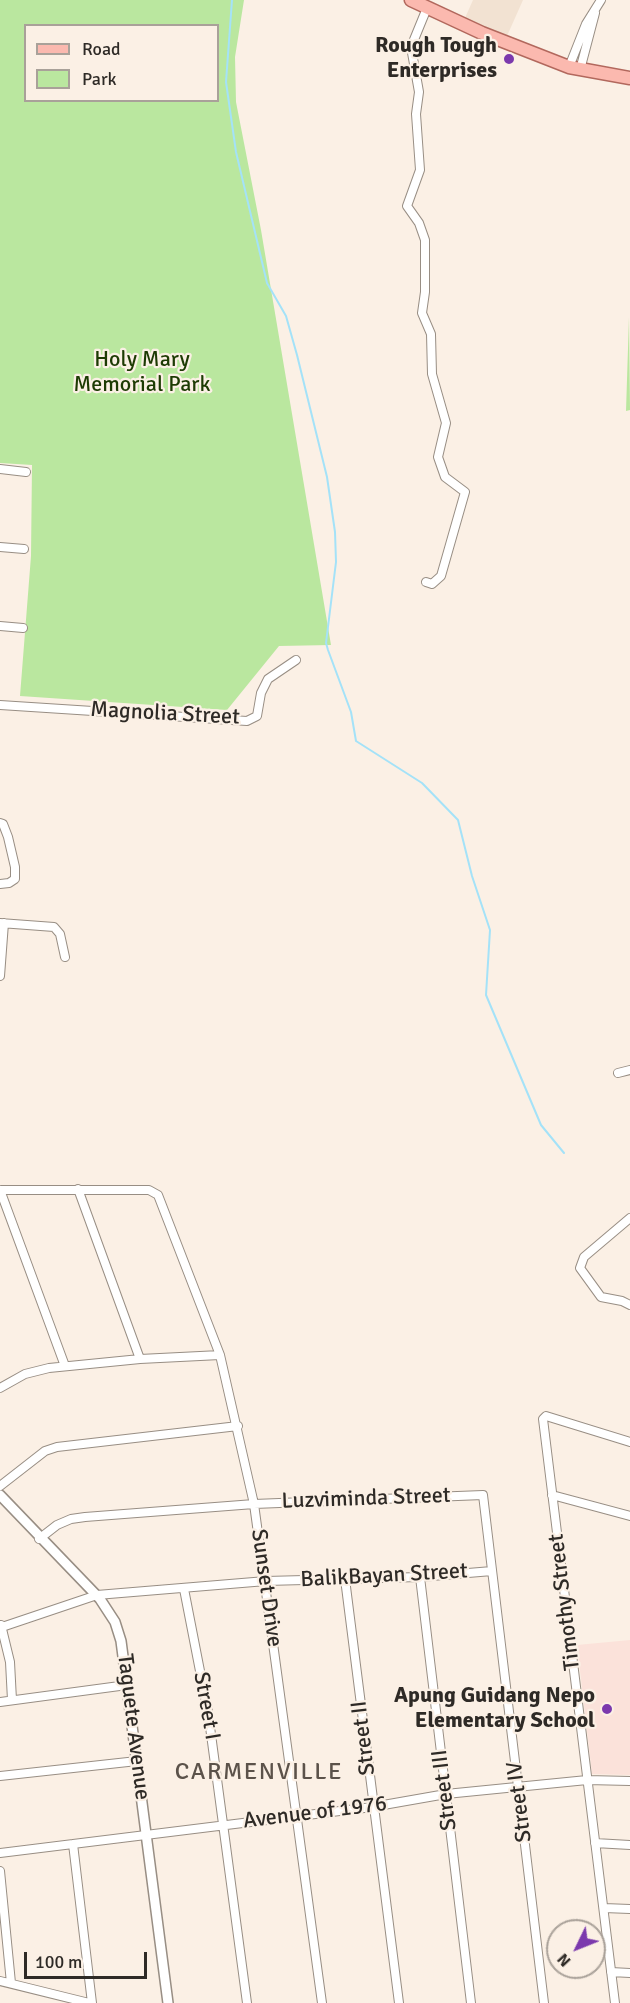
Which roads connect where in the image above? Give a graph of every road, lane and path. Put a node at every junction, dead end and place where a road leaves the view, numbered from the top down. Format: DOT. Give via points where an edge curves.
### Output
graph roads {
  1 [pos="411,0"];
  2 [pos="601,0"];
  3 [pos="427,8"];
  4 [pos="595,13"];
  5 [pos="577,49"];
  6 [pos="585,52"];
  7 [pos="575,68"];
  8 [pos="630,78"];
  9 [pos="0,469"];
  10 [pos="26,472"];
  11 [pos="0,547"];
  12 [pos="24,549"];
  13 [pos="426,582"];
  14 [pos="0,626"];
  15 [pos="23,628"];
  16 [pos="296,660"];
  17 [pos="0,705"];
  18 [pos="0,823"];
  19 [pos="0,884"];
  20 [pos="2,923"];
  21 [pos="65,957"];
  22 [pos="0,976"];
  23 [pos="630,1070"];
  24 [pos="618,1073"];
  25 [pos="78,1188"];
  26 [pos="0,1190"];
  27 [pos="630,1218"];
  28 [pos="630,1305"];
  29 [pos="220,1355"];
  30 [pos="140,1359"];
  31 [pos="65,1366"];
  32 [pos="0,1388"];
  33 [pos="238,1426"];
  34 [pos="630,1442"];
  35 [pos="0,1486"];
  36 [pos="0,1495"];
  37 [pos="483,1495"];
  38 [pos="552,1495"];
  39 [pos="254,1504"];
  40 [pos="630,1516"];
  41 [pos="39,1539"];
  42 [pos="492,1571"];
  43 [pos="420,1577"];
  44 [pos="345,1579"];
  45 [pos="266,1581"];
  46 [pos="184,1589"];
  47 [pos="97,1595"];
  48 [pos="1,1626"];
  49 [pos="127,1685"];
  50 [pos="12,1700"];
  51 [pos="0,1702"];
  52 [pos="137,1761"];
  53 [pos="0,1776"];
  54 [pos="587,1780"];
  55 [pos="630,1781"];
  56 [pos="519,1787"];
  57 [pos="446,1794"];
  58 [pos="372,1807"];
  59 [pos="298,1816"];
  60 [pos="223,1824"];
  61 [pos="147,1836"];
  62 [pos="596,1843"];
  63 [pos="73,1844"];
  64 [pos="630,1845"];
  65 [pos="0,1853"];
  66 [pos="0,1871"];
  67 [pos="604,1908"];
  68 [pos="630,1909"];
  69 [pos="611,1972"];
  70 [pos="630,1973"];
  71 [pos="0,1981"];
  72 [pos="11,1983"];
  73 [pos="90,2003"];
  74 [pos="168,2003"];
  75 [pos="247,2003"];
  76 [pos="322,2003"];
  77 [pos="399,2003"];
  78 [pos="471,2003"];
  79 [pos="544,2003"];
  80 [pos="615,2003"];
  1 -- 3 [label="main road"];
  2 -- 4 [label="street"];
  3 -- 7 [label="main road"];
  3 -- 13 [label="street" via="411,47 419,92 416,114 420,170 407,206 425,240 422,313 431,334 432,374 446,423 438,457 445,477 465,492 441,576 432,584"];
  4 -- 5 [label="street" via="588,20"];
  4 -- 6 [label="street"];
  5 -- 6 [label="street"];
  5 -- 7 [label="street"];
  6 -- 7 [label="street"];
  7 -- 8 [label="main road"];
  9 -- 10 [label="street"];
  11 -- 12 [label="street"];
  14 -- 15 [label="street"];
  16 -- 17 [label="street, Magnolia Street" via="268,679 257,716 247,721"];
  18 -- 19 [label="street" via="8,837 15,879"];
  20 -- 21 [label="street" via="54,927 60,934"];
  20 -- 22 [label="street"];
  23 -- 24 [label="street"];
  25 -- 26 [label="street"];
  25 -- 29 [label="street, Sunset Drive" via="149,1190 158,1195"];
  25 -- 30 [label="street"];
  26 -- 31 [label="street"];
  27 -- 28 [label="street" via="584,1257 580,1268 601,1297"];
  29 -- 30 [label="street"];
  29 -- 33 [label="street, Sunset Drive"];
  30 -- 31 [label="street"];
  31 -- 32 [label="street" via="25,1374"];
  33 -- 35 [label="street" via="57,1447 45,1451"];
  33 -- 39 [label="street, Sunset Drive"];
  34 -- 38 [label="street, Timothy Street" via="546,1416 543,1419"];
  36 -- 41 [label="street, Taguete Avenue"];
  37 -- 39 [label="street, Luzviminda Street"];
  37 -- 42 [label="street, Street IV"];
  38 -- 40 [label="street"];
  38 -- 54 [label="street, Timothy Street"];
  39 -- 41 [label="street, Luzviminda Street" via="71,1519"];
  39 -- 45 [label="street, Sunset Drive"];
  41 -- 47 [label="street, Taguete Avenue"];
  42 -- 43 [label="street, BalikBayan Street"];
  42 -- 56 [label="street, Street IV"];
  43 -- 44 [label="street, BalikBayan Street"];
  43 -- 57 [label="street, Street III"];
  44 -- 45 [label="street, BalikBayan Street"];
  44 -- 58 [label="street, Street II"];
  45 -- 46 [label="street, BalikBayan Street"];
  45 -- 59 [label="street, Sunset Drive"];
  46 -- 47 [label="street, BalikBayan Street"];
  46 -- 60 [label="street, Street I" via="208,1712"];
  47 -- 48 [label="street, BalikBayan Street"];
  47 -- 49 [label="street, Taguete Avenue" via="115,1622"];
  48 -- 50 [label="street" via="10,1662"];
  49 -- 50 [label="street"];
  49 -- 52 [label="street, Taguete Avenue"];
  50 -- 51 [label="street"];
  52 -- 53 [label="street"];
  52 -- 61 [label="street, Taguete Avenue"];
  54 -- 55 [label="street, Avenue of 1976"];
  54 -- 56 [label="street, Avenue of 1976"];
  54 -- 62 [label="street, Timothy Street"];
  56 -- 57 [label="street, Avenue of 1976"];
  56 -- 79 [label="street, Street IV"];
  57 -- 58 [label="street, Avenue of 1976"];
  57 -- 78 [label="street, Street III"];
  58 -- 59 [label="street, Avenue of 1976"];
  58 -- 77 [label="street, Street II"];
  59 -- 60 [label="street, Avenue of 1976"];
  59 -- 76 [label="street, Sunset Drive"];
  60 -- 61 [label="street, Avenue of 1976"];
  60 -- 75 [label="street, Street I"];
  61 -- 63 [label="street, Avenue of 1976"];
  61 -- 74 [label="street, Taguete Avenue"];
  62 -- 64 [label="street"];
  62 -- 67 [label="street, Timothy Street"];
  63 -- 65 [label="street, Avenue of 1976"];
  63 -- 73 [label="street"];
  66 -- 72 [label="street"];
  67 -- 68 [label="street"];
  67 -- 69 [label="street, Timothy Street"];
  69 -- 70 [label="street"];
  69 -- 80 [label="street, Timothy Street"];
  71 -- 72 [label="street"];
  72 -- 73 [label="street"];
}
